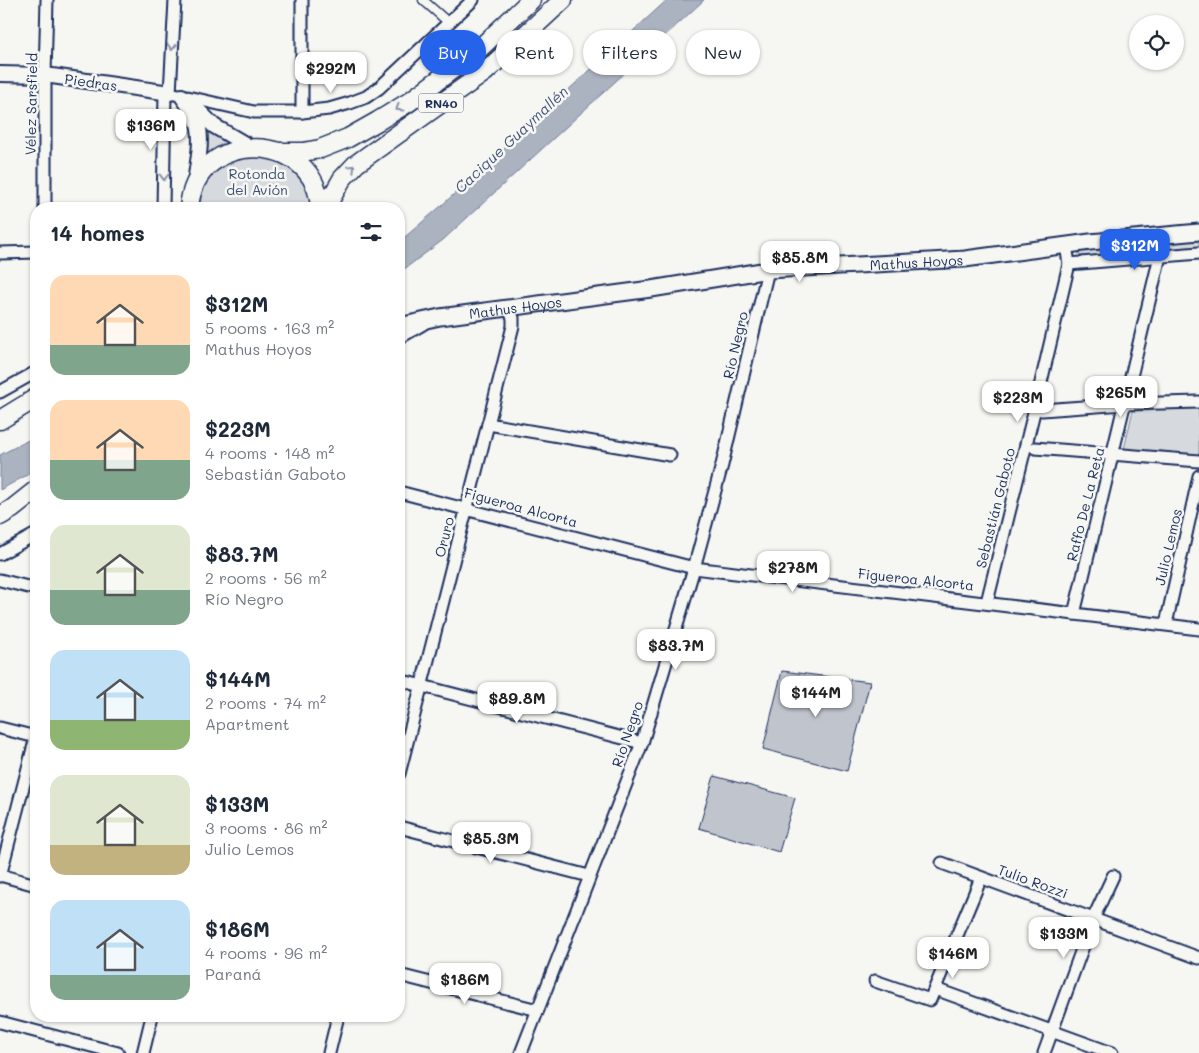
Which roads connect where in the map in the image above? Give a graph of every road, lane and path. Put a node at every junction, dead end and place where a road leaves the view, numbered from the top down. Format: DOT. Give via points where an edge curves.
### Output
graph roads {
  1 [pos="47,0"];
  2 [pos="175,0"];
  3 [pos="302,0"];
  4 [pos="423,0"];
  5 [pos="473,0"];
  6 [pos="531,0"];
  7 [pos="563,0"];
  8 [pos="449,23"];
  9 [pos="0,74"];
  10 [pos="45,75"];
  11 [pos="176,95"];
  12 [pos="302,112"];
  13 [pos="250,147"];
  14 [pos="281,152"];
  15 [pos="195,183"];
  16 [pos="45,202"];
  17 [pos="164,202"];
  18 [pos="190,202"];
  19 [pos="319,202"];
  20 [pos="329,202"];
  21 [pos="1199,232"];
  22 [pos="1066,245"];
  23 [pos="0,252"];
  24 [pos="30,252"];
  25 [pos="1199,252"];
  26 [pos="1160,256"];
  27 [pos="1068,264"];
  28 [pos="768,270"];
  29 [pos="508,307"];
  30 [pos="434,318"];
  31 [pos="405,325"];
  32 [pos="405,335"];
  33 [pos="30,376"];
  34 [pos="0,392"];
  35 [pos="30,402"];
  36 [pos="1199,402"];
  37 [pos="1124,404"];
  38 [pos="1042,410"];
  39 [pos="0,420"];
  40 [pos="488,424"];
  41 [pos="1035,448"];
  42 [pos="1113,454"];
  43 [pos="670,455"];
  44 [pos="1199,461"];
  45 [pos="1199,476"];
  46 [pos="405,493"];
  47 [pos="30,494"];
  48 [pos="466,508"];
  49 [pos="0,516"];
  50 [pos="30,537"];
  51 [pos="0,554"];
  52 [pos="694,568"];
  53 [pos="0,580"];
  54 [pos="30,588"];
  55 [pos="987,602"];
  56 [pos="1074,614"];
  57 [pos="1166,624"];
  58 [pos="1199,629"];
  59 [pos="405,681"];
  60 [pos="421,685"];
  61 [pos="0,728"];
  62 [pos="30,736"];
  63 [pos="642,742"];
  64 [pos="405,750"];
  65 [pos="30,760"];
  66 [pos="405,829"];
  67 [pos="942,863"];
  68 [pos="0,876"];
  69 [pos="589,876"];
  70 [pos="1113,876"];
  71 [pos="981,878"];
  72 [pos="30,884"];
  73 [pos="1093,919"];
  74 [pos="1199,958"];
  75 [pos="405,976"];
  76 [pos="875,981"];
  77 [pos="935,989"];
  78 [pos="538,1010"];
  79 [pos="0,1022"];
  80 [pos="151,1022"];
  81 [pos="337,1022"];
  82 [pos="1051,1031"];
  83 [pos="118,1053"];
  84 [pos="143,1053"];
  85 [pos="329,1053"];
  86 [pos="521,1053"];
  87 [pos="1044,1053"];
  88 [pos="1112,1053"];
  1 -- 10 [label="street, Vélez Sarsfield"];
  2 -- 11 [label="street, one-way"];
  3 -- 12 [label="street"];
  4 -- 8 [label="street"];
  5 -- 8 [label="street, Piedras"];
  6 -- 14 [label="highway, RN40, one-way" via="478,50 378,121 320,149"];
  20 -- 7 [label="highway, RN40, one-way" via="342,179 356,164 485,72"];
  8 -- 12 [label="street, Piedras" via="380,88 366,97 329,109"];
  9 -- 10 [label="street, Piedras"];
  10 -- 11 [label="street, Piedras"];
  10 -- 16 [label="street, Vélez Sarsfield"];
  11 -- 12 [label="street, Piedras" via="254,112"];
  11 -- 13 [label="street" via="214,126"];
  11 -- 15 [label="street" via="194,114 199,130"];
  11 -- 17 [label="street, one-way"];
  13 -- 14 [label="highway, RN40"];
  13 -- 15 [label="highway, RN40" via="218,158"];
  14 -- 19 [label="highway" via="303,168 317,192"];
  15 -- 18 [label="highway, RN40"];
  21 -- 22 [label="main road, Mathus Hoyos"];
  22 -- 27 [label="street, Sebastián Gaboto"];
  22 -- 28 [label="main road, Mathus Hoyos" via="965,259"];
  23 -- 24 [label="street"];
  25 -- 26 [label="street"];
  26 -- 27 [label="street"];
  26 -- 37 [label="street, Raffo De La Reta"];
  27 -- 55 [label="street, Sebastián Gaboto"];
  28 -- 29 [label="main road, Mathus Hoyos"];
  28 -- 52 [label="street, Río Negro"];
  29 -- 30 [label="main road, Mathus Hoyos"];
  29 -- 40 [label="street, Oruro" via="513,326"];
  30 -- 31 [label="main road, Mathus Hoyos"];
  30 -- 32 [label="street"];
  33 -- 34 [label="street"];
  35 -- 39 [label="highway"];
  36 -- 37 [label="street"];
  37 -- 38 [label="street"];
  37 -- 42 [label="street, Raffo De La Reta"];
  40 -- 43 [label="street"];
  40 -- 48 [label="street, Oruro"];
  41 -- 42 [label="street"];
  42 -- 44 [label="street"];
  42 -- 56 [label="street, Raffo De La Reta"];
  45 -- 57 [label="street, Julio Lemos"];
  46 -- 48 [label="street, Figueroa Alcorta"];
  47 -- 49 [label="highway"];
  48 -- 52 [label="street, Figueroa Alcorta"];
  48 -- 60 [label="street, Oruro"];
  50 -- 51 [label="street"];
  52 -- 55 [label="street, Figueroa Alcorta"];
  52 -- 63 [label="street, Río Negro"];
  53 -- 54 [label="street"];
  55 -- 56 [label="street, Figueroa Alcorta"];
  56 -- 57 [label="street, Figueroa Alcorta"];
  57 -- 58 [label="street, Figueroa Alcorta"];
  59 -- 60 [label="street"];
  60 -- 63 [label="street"];
  60 -- 64 [label="street, Oruro"];
  61 -- 62 [label="street"];
  63 -- 69 [label="street, Río Negro"];
  65 -- 68 [label="street"];
  66 -- 69 [label="street"];
  67 -- 71 [label="street, Tulio Rozzi"];
  68 -- 72 [label="street"];
  69 -- 78 [label="street, Río Negro"];
  70 -- 73 [label="street"];
  71 -- 73 [label="street, Tulio Rozzi"];
  71 -- 77 [label="street"];
  73 -- 74 [label="street, Tulio Rozzi"];
  73 -- 82 [label="street"];
  75 -- 78 [label="street"];
  76 -- 77 [label="street" via="930,1000"];
  77 -- 82 [label="street"];
  78 -- 86 [label="street, Río Negro"];
  79 -- 83 [label="street"];
  80 -- 84 [label="street"];
  81 -- 85 [label="street"];
  82 -- 87 [label="street"];
  82 -- 88 [label="street"];
}
